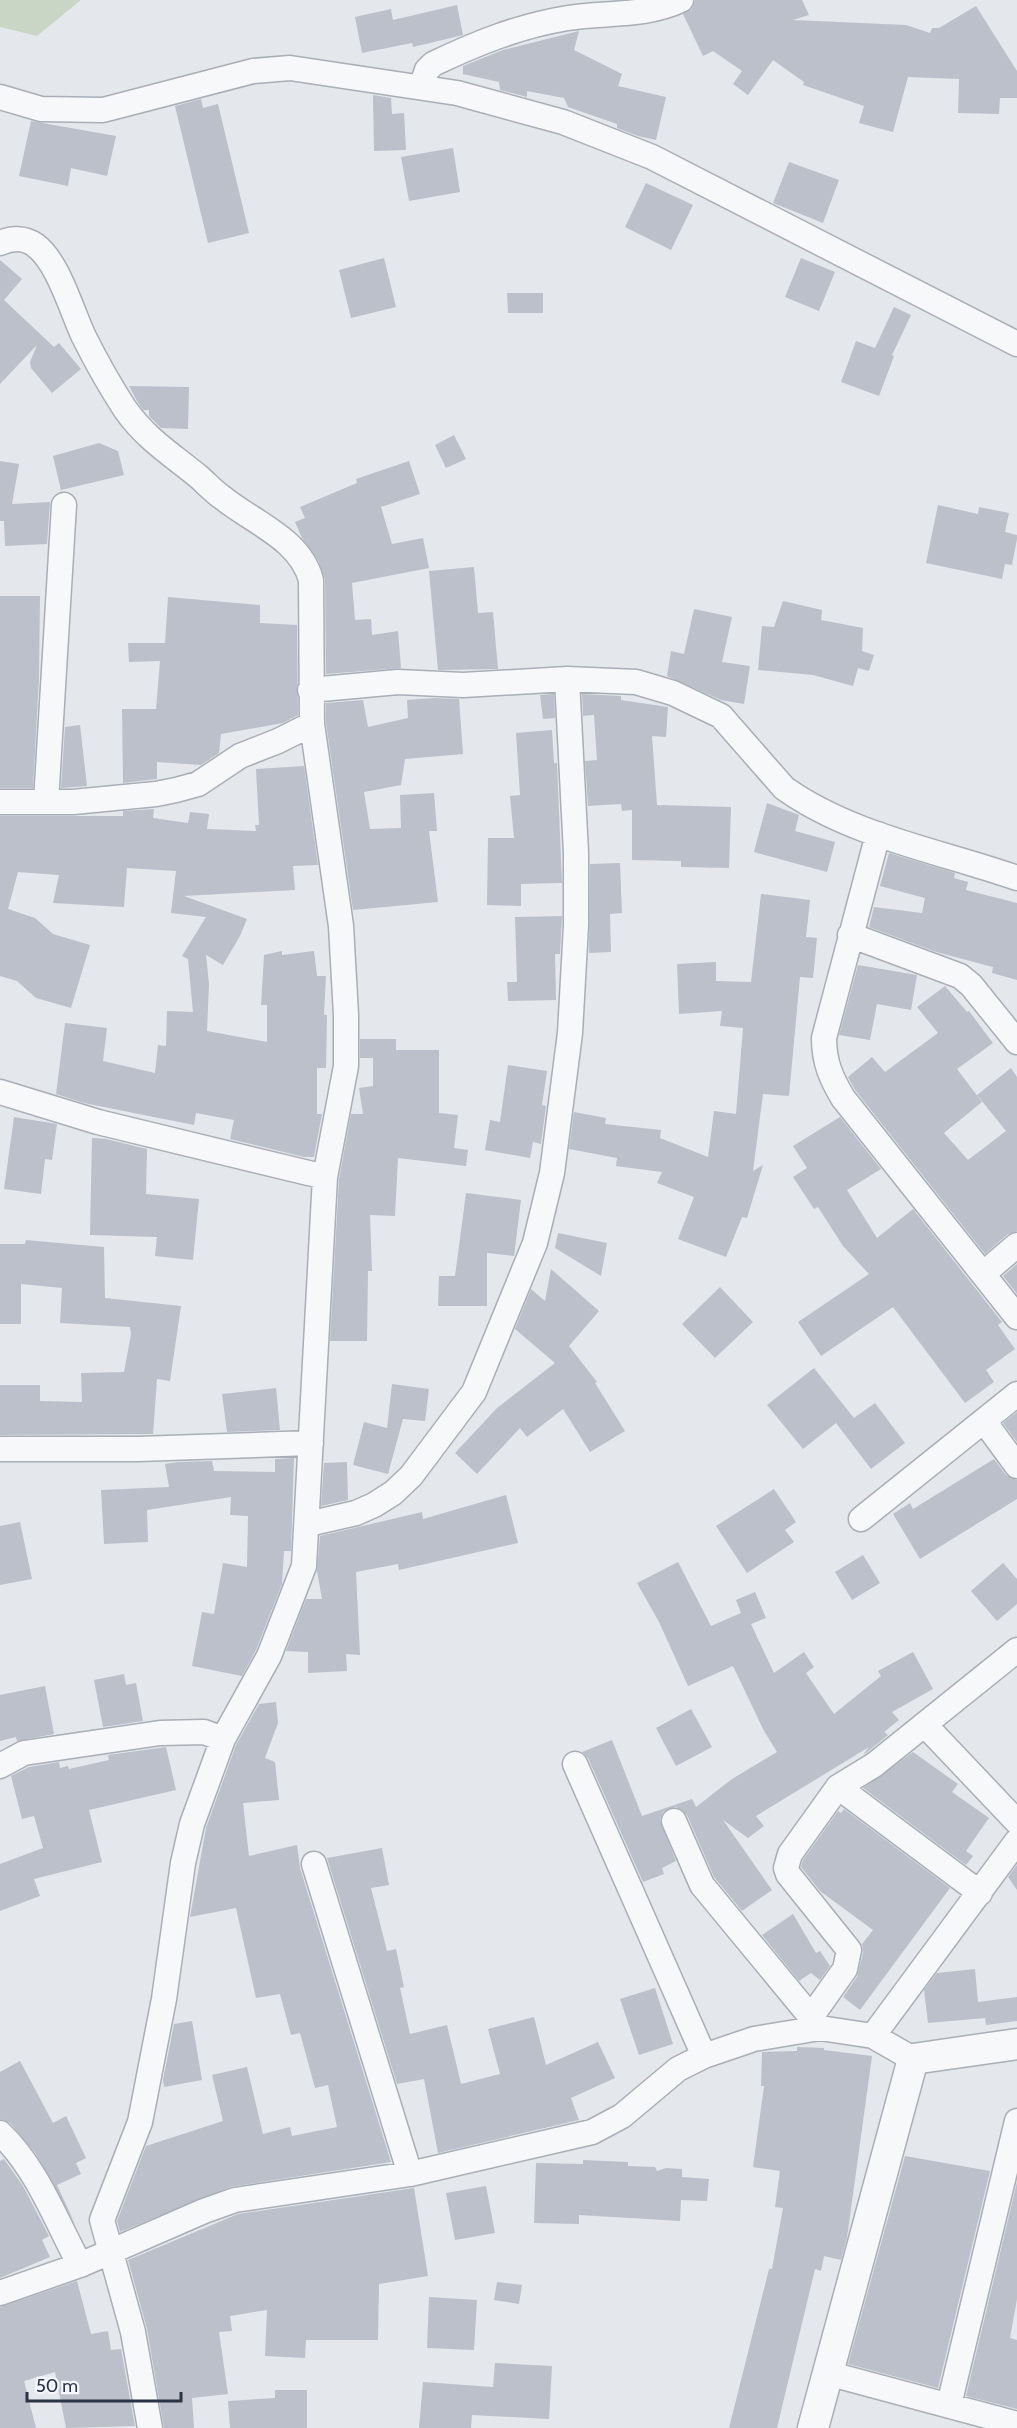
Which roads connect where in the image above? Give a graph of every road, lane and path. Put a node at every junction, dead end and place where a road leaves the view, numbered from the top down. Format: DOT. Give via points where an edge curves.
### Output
graph roads {
  1 [pos="681,0"];
  2 [pos="421,87"];
  3 [pos="0,97"];
  4 [pos="0,243"];
  5 [pos="1017,344"];
  6 [pos="64,506"];
  7 [pos="567,679"];
  8 [pos="310,690"];
  9 [pos="312,724"];
  10 [pos="46,801"];
  11 [pos="0,802"];
  12 [pos="878,834"];
  13 [pos="1017,878"];
  14 [pos="850,935"];
  15 [pos="1017,1042"];
  16 [pos="0,1092"];
  17 [pos="325,1178"];
  18 [pos="1017,1245"];
  19 [pos="983,1274"];
  20 [pos="1017,1317"];
  21 [pos="1017,1394"];
  22 [pos="984,1421"];
  23 [pos="312,1443"];
  24 [pos="0,1449"];
  25 [pos="1017,1466"];
  26 [pos="861,1519"];
  27 [pos="308,1524"];
  28 [pos="1017,1650"];
  29 [pos="925,1725"];
  30 [pos="223,1739"];
  31 [pos="575,1764"];
  32 [pos="0,1766"];
  33 [pos="838,1787"];
  34 [pos="674,1821"];
  35 [pos="1017,1822"];
  36 [pos="1017,1841"];
  37 [pos="315,1863"];
  38 [pos="980,1893"];
  39 [pos="816,2023"];
  40 [pos="1017,2044"];
  41 [pos="891,2047"];
  42 [pos="704,2056"];
  43 [pos="1017,2121"];
  44 [pos="0,2133"];
  45 [pos="410,2174"];
  46 [pos="111,2251"];
  47 [pos="80,2265"];
  48 [pos="0,2294"];
  49 [pos="827,2373"];
  50 [pos="949,2405"];
  51 [pos="1017,2424"];
  52 [pos="150,2428"];
  53 [pos="813,2428"];
  1 -- 2 [label="street" via="637,12 568,18 503,34 433,64"];
  2 -- 3 [label="street" via="280,69 253,71 103,110 41,109"];
  2 -- 5 [label="street" via="552,119 652,157"];
  4 -- 8 [label="street" via="12,238 36,246 52,268 102,369 145,434 223,498 285,540 307,566 311,595"];
  6 -- 10 [label="street"];
  7 -- 8 [label="street" via="463,685 398,682"];
  7 -- 12 [label="street" via="636,682 700,704 721,716 739,734 784,788"];
  7 -- 27 [label="street" via="576,853 570,1033 552,1173 535,1243 474,1392 411,1476 393,1494 356,1513"];
  8 -- 9 [label="street"];
  9 -- 10 [label="street" via="240,756 198,784 117,799"];
  9 -- 17 [label="street" via="341,926 346,1004 345,1066"];
  10 -- 11 [label="street"];
  12 -- 13 [label="street"];
  12 -- 14 [label="street"];
  14 -- 15 [label="street" via="960,976"];
  14 -- 19 [label="street" via="824,1038 828,1072 843,1098"];
  16 -- 17 [label="street" via="109,1125"];
  17 -- 23 [label="street"];
  18 -- 19 [label="street"];
  19 -- 20 [label="street"];
  21 -- 22 [label="street"];
  22 -- 25 [label="street"];
  22 -- 26 [label="street"];
  23 -- 24 [label="street"];
  23 -- 27 [label="street"];
  27 -- 30 [label="street" via="304,1566 295,1593 269,1656"];
  28 -- 29 [label="street"];
  29 -- 33 [label="street"];
  29 -- 35 [label="street"];
  30 -- 32 [label="street" via="204,1732 160,1732 24,1753"];
  30 -- 46 [label="street" via="192,1824 183,1863 164,1999 140,2122 104,2211 104,2229"];
  31 -- 42 [label="street"];
  33 -- 38 [label="street"];
  33 -- 39 [label="street" via="790,1854 786,1868 849,1950 845,1970"];
  34 -- 39 [label="street" via="702,1885"];
  36 -- 38 [label="street"];
  37 -- 45 [label="street"];
  38 -- 41 [label="street" via="888,2016"];
  39 -- 41 [label="street"];
  39 -- 42 [label="street"];
  40 -- 41 [label="street"];
  41 -- 49 [label="street"];
  42 -- 45 [label="street" via="678,2069 622,2116 592,2132"];
  43 -- 50 [label="street"];
  44 -- 47 [label="street" via="15,2147 31,2173"];
  45 -- 46 [label="street" via="235,2200"];
  46 -- 47 [label="street"];
  46 -- 52 [label="street" via="133,2331"];
  47 -- 48 [label="street"];
  49 -- 50 [label="street"];
  49 -- 53 [label="street"];
  50 -- 51 [label="street"];
}
